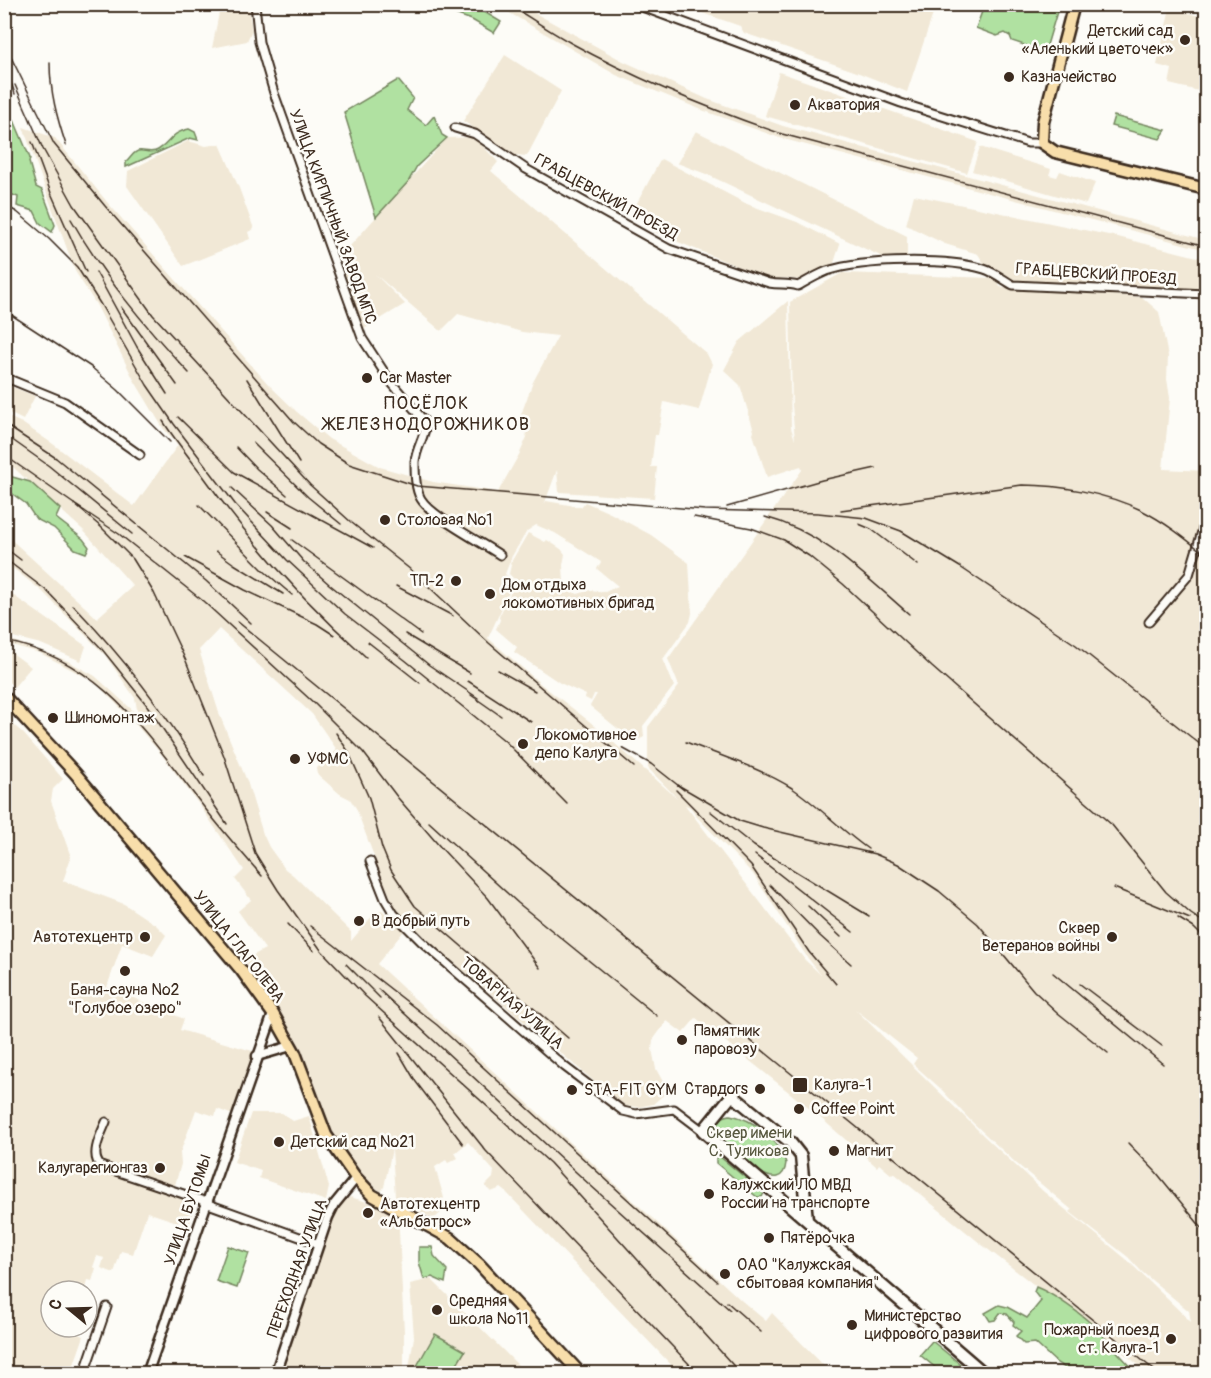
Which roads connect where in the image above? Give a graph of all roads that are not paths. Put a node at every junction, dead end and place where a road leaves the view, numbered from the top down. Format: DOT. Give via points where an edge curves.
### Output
graph roads {
  1 [pos="255,4"];
  2 [pos="634,4"];
  3 [pos="1074,4"];
  4 [pos="455,128"];
  5 [pos="1042,143"];
  6 [pos="1206,189"];
  7 [pos="1206,294"];
  8 [pos="4,377"];
  9 [pos="140,455"];
  10 [pos="1206,518"];
  11 [pos="500,555"];
  12 [pos="1149,622"];
  13 [pos="4,696"];
  14 [pos="370,861"];
  15 [pos="273,1014"];
  16 [pos="291,1046"];
  17 [pos="257,1056"];
  18 [pos="106,1122"];
  19 [pos="703,1131"];
  20 [pos="356,1178"];
  21 [pos="207,1203"];
  22 [pos="807,1220"];
  23 [pos="319,1244"];
  24 [pos="106,1307"];
  25 [pos="84,1374"];
  26 [pos="147,1374"];
  27 [pos="275,1374"];
  28 [pos="581,1374"];
  29 [pos="985,1374"];
  1 -- 11 [label="street, УЛИЦА КИРПИЧНЫЙ ЗАВОД МПС" via="259,42 274,93 362,338 390,381 426,423 426,434 415,460 420,498 452,525"];
  2 -- 5 [label="street" via="902,103"];
  3 -- 5 [label="main road" via="1043,122"];
  4 -- 7 [label="street, ГРАБЦЕВСКИЙ ПРОЕЗД" via="475,134 526,169 669,249 778,285 798,286 826,271 855,265 902,261 965,264 987,270 1013,285"];
  5 -- 6 [label="main road" via="1055,152"];
  8 -- 9 [label="street" via="65,402"];
  10 -- 12 [label="street" via="1189,575"];
  13 -- 15 [label="main road, УЛИЦА ГЛАГОЛЕВА" via="213,935"];
  14 -- 19 [label="street, ТОВАРНАЯ УЛИЦА" via="394,914 565,1067 627,1113 674,1109"];
  15 -- 16 [label="main road, УЛИЦА ГЛАГОЛЕВА"];
  15 -- 17 [label="street, УЛИЦА БУТОМЫ"];
  16 -- 17 [label="street"];
  16 -- 20 [label="main road, УЛИЦА ГЛАГОЛЕВА" via="326,1135"];
  17 -- 21 [label="street, УЛИЦА БУТОМЫ"];
  18 -- 21 [label="street" via="95,1154 97,1163"];
  19 -- 22 [label="main road"];
  19 -- 22 [label="main road" via="732,1095 790,1142 801,1156"];
  20 -- 23 [label="street, ПЕРЕХОДНАЯ УЛИЦА" via="334,1205"];
  20 -- 28 [label="main road, УЛИЦА ГЛАГОЛЕВА" via="372,1194 450,1238"];
  21 -- 23 [label="street"];
  21 -- 26 [label="street, УЛИЦА БУТОМЫ"];
  22 -- 29 [label="main road"];
  23 -- 27 [label="street, ПЕРЕХОДНАЯ УЛИЦА"];
  24 -- 25 [label="street"];
}
